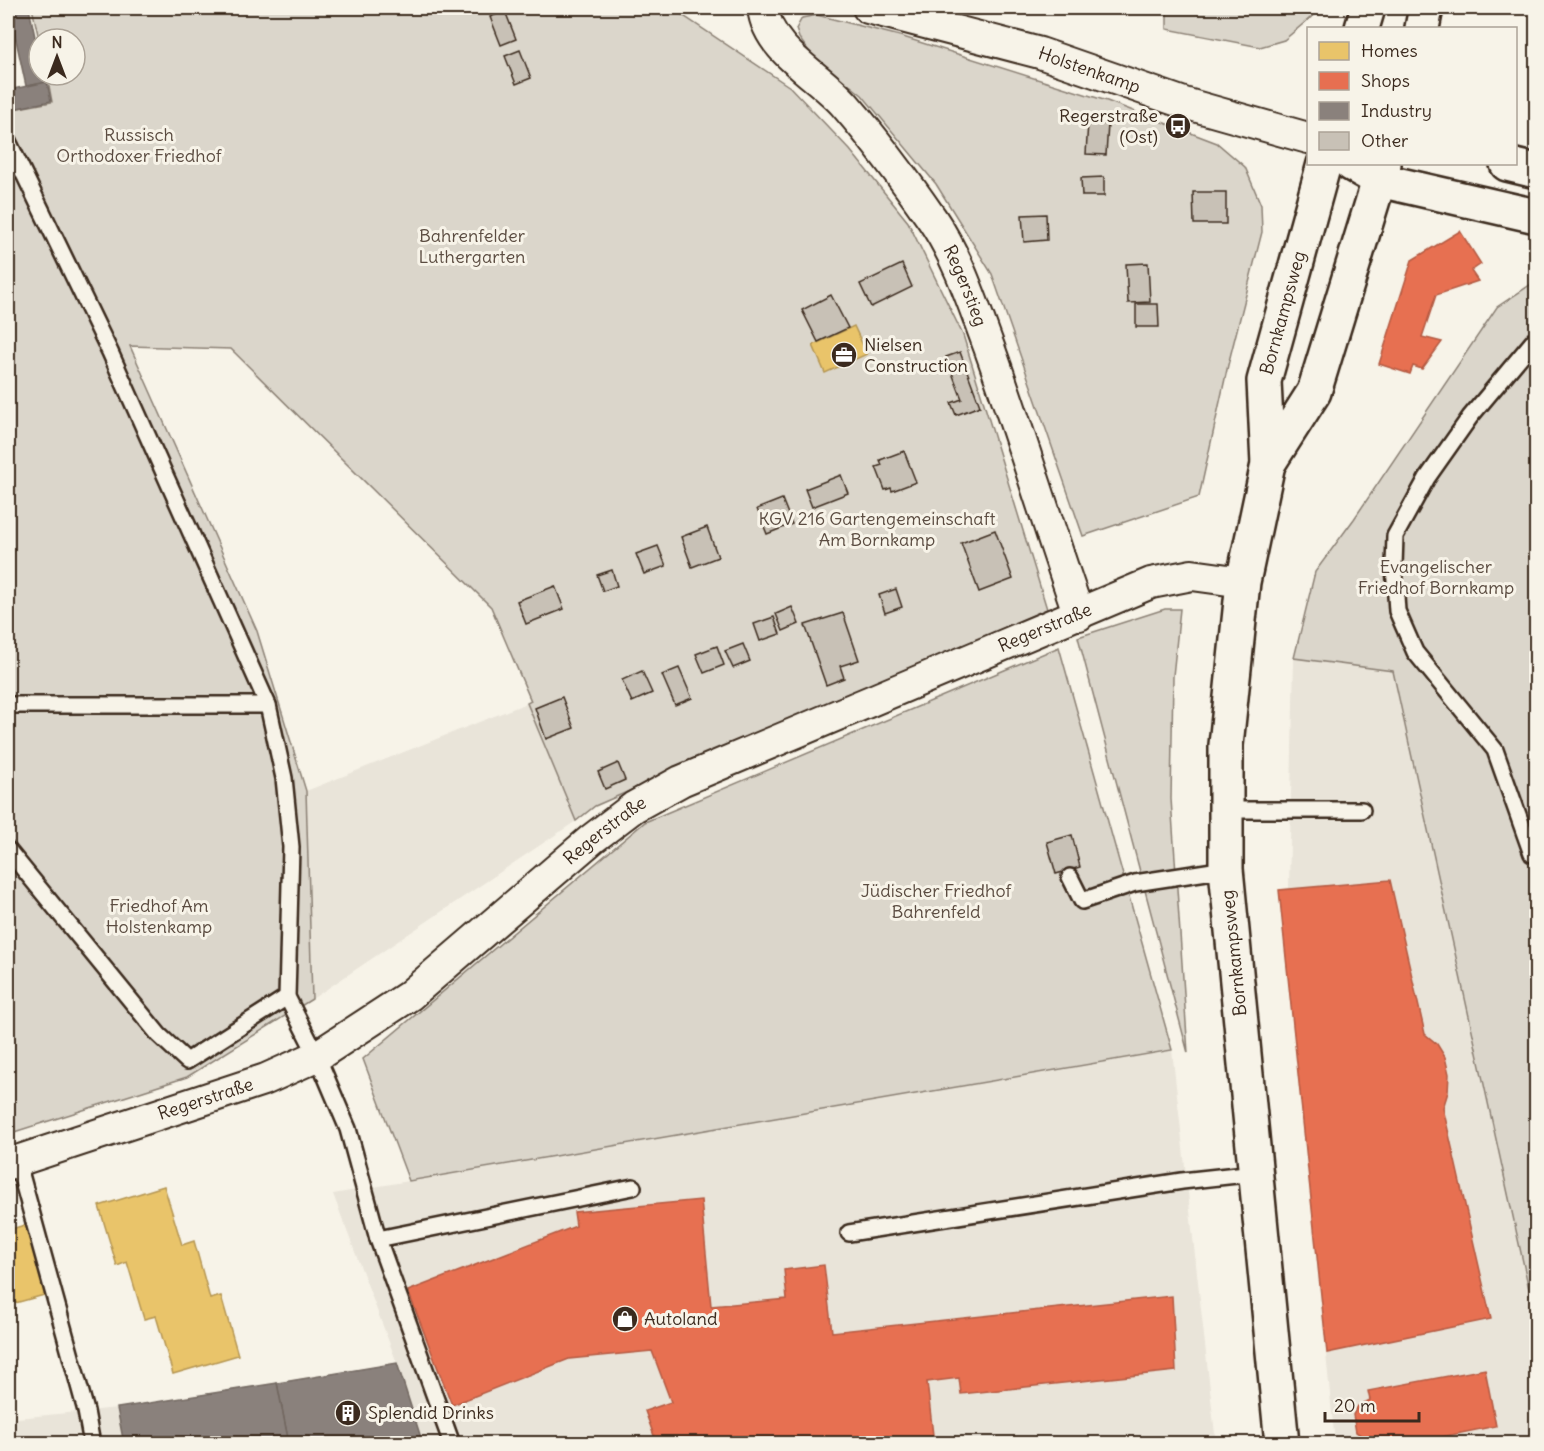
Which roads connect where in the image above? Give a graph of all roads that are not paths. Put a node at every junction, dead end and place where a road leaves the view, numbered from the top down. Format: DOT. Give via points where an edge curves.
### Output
graph roads {
  1 [pos="763,8"];
  2 [pos="868,8"];
  3 [pos="1368,8"];
  4 [pos="1426,8"];
  5 [pos="1362,27"];
  6 [pos="1422,27"];
  7 [pos="1307,138"];
  8 [pos="8,141"];
  9 [pos="1324,165"];
  10 [pos="1355,165"];
  11 [pos="1511,165"];
  12 [pos="1536,171"];
  13 [pos="1381,172"];
  14 [pos="1536,216"];
  15 [pos="1536,338"];
  16 [pos="1268,464"];
  17 [pos="1243,582"];
  18 [pos="1079,615"];
  19 [pos="8,705"];
  20 [pos="268,705"];
  21 [pos="1224,810"];
  22 [pos="1362,810"];
  23 [pos="8,850"];
  24 [pos="1536,850"];
  25 [pos="1226,870"];
  26 [pos="1070,877"];
  27 [pos="287,997"];
  28 [pos="317,1056"];
  29 [pos="12,1162"];
  30 [pos="1256,1173"];
  31 [pos="633,1187"];
  32 [pos="849,1233"];
  33 [pos="378,1239"];
  34 [pos="92,1443"];
  35 [pos="452,1443"];
  36 [pos="1282,1443"];
  1 -- 18 [label="street, Regerstieg" via="768,27 777,40 844,103 889,159 934,221 955,261 1000,379"];
  2 -- 7 [label="street, Holstenkamp" via="1040,53 1184,103"];
  3 -- 5 [label="main road"];
  4 -- 6 [label="main road"];
  8 -- 20 [label="lane" via="110,352"];
  9 -- 16 [label="main road, Bornkampsweg" via="1264,381"];
  10 -- 13 [label="main road"];
  11 -- 12 [label="main road"];
  13 -- 14 [label="main road"];
  13 -- 16 [label="main road, Bornkampsweg" via="1314,392"];
  15 -- 24 [label="lane" via="1470,417 1427,478 1395,536 1394,566 1397,611 1416,652 1495,750 1532,854"];
  16 -- 17 [label="main road, Bornkampsweg"];
  17 -- 18 [label="street, Regerstraße" via="1192,575 1151,583"];
  17 -- 21 [label="main road, Bornkampsweg" via="1230,684"];
  18 -- 28 [label="street, Regerstraße" via="681,781 634,807 410,996"];
  19 -- 20 [label="lane"];
  20 -- 27 [label="lane" via="284,778 291,847"];
  21 -- 22 [label="lane"];
  21 -- 25 [label="main road, Bornkampsweg"];
  23 -- 27 [label="lane" via="159,1035 187,1061"];
  25 -- 26 [label="lane" via="1135,883 1082,901"];
  25 -- 30 [label="main road, Bornkampsweg"];
  27 -- 28 [label="lane"];
  28 -- 29 [label="street, Regerstraße" via="266,1079"];
  28 -- 33 [label="lane" via="348,1129"];
  29 -- 34 [label="lane"];
  30 -- 32 [label="lane" via="1182,1180"];
  30 -- 36 [label="main road, Bornkampsweg"];
  31 -- 33 [label="lane"];
  33 -- 35 [label="lane"];
}
